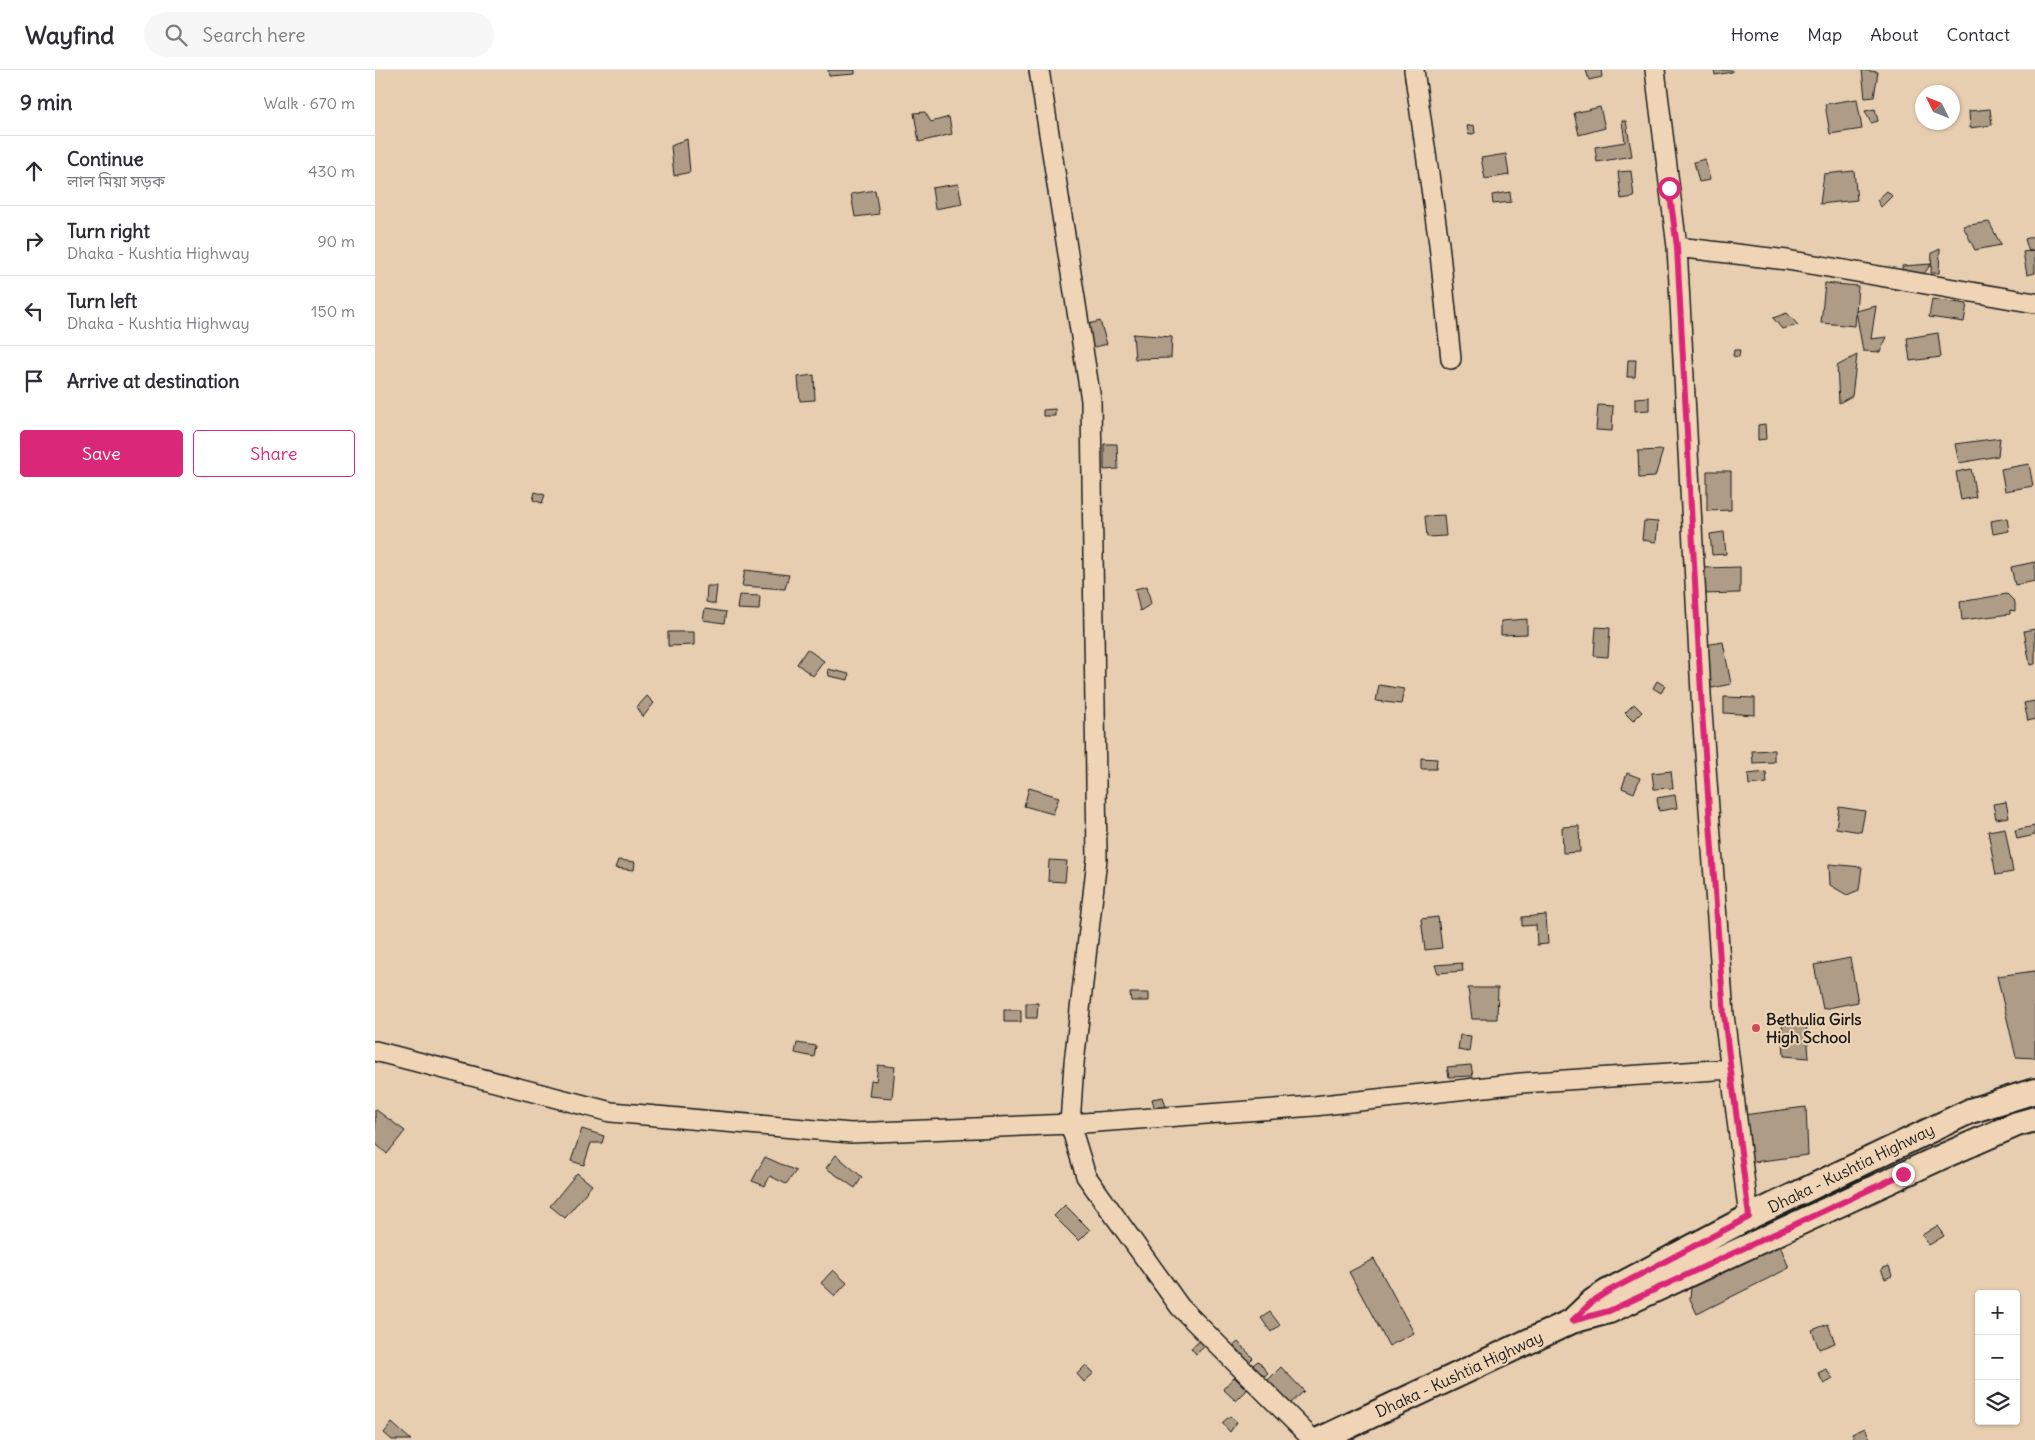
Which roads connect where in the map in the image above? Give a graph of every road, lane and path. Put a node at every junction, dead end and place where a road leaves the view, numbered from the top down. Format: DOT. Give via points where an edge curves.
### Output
graph roads {
  1 [pos="1039,70"];
  2 [pos="1414,70"];
  3 [pos="1655,70"];
  4 [pos="1677,247"];
  5 [pos="2035,303"];
  6 [pos="1451,359"];
  7 [pos="375,1051"];
  8 [pos="1730,1069"];
  9 [pos="2035,1091"];
  10 [pos="2035,1118"];
  11 [pos="1070,1124"];
  12 [pos="1749,1217"];
  13 [pos="1572,1321"];
  14 [pos="1313,1440"];
  15 [pos="1319,1440"];
  1 -- 11 [label="street" via="1091,400 1097,859"];
  2 -- 6 [label="street" via="1439,244"];
  3 -- 4 [label="street"];
  4 -- 5 [label="street" via="1787,260"];
  4 -- 8 [label="street" via="1703,722"];
  7 -- 11 [label="street" via="611,1112 851,1133"];
  8 -- 11 [label="street" via="1521,1083 1315,1106"];
  8 -- 12 [label="street"];
  9 -- 12 [label="main road, Dhaka - Kushtia Highway" via="1970,1111"];
  10 -- 13 [label="main road, Dhaka - Kushtia Highway" via="1939,1158 1609,1311"];
  11 -- 14 [label="street" via="1085,1176 1180,1307"];
  12 -- 13 [label="main road, Dhaka - Kushtia Highway" via="1607,1292"];
  13 -- 15 [label="main road, Dhaka - Kushtia Highway"];
}
